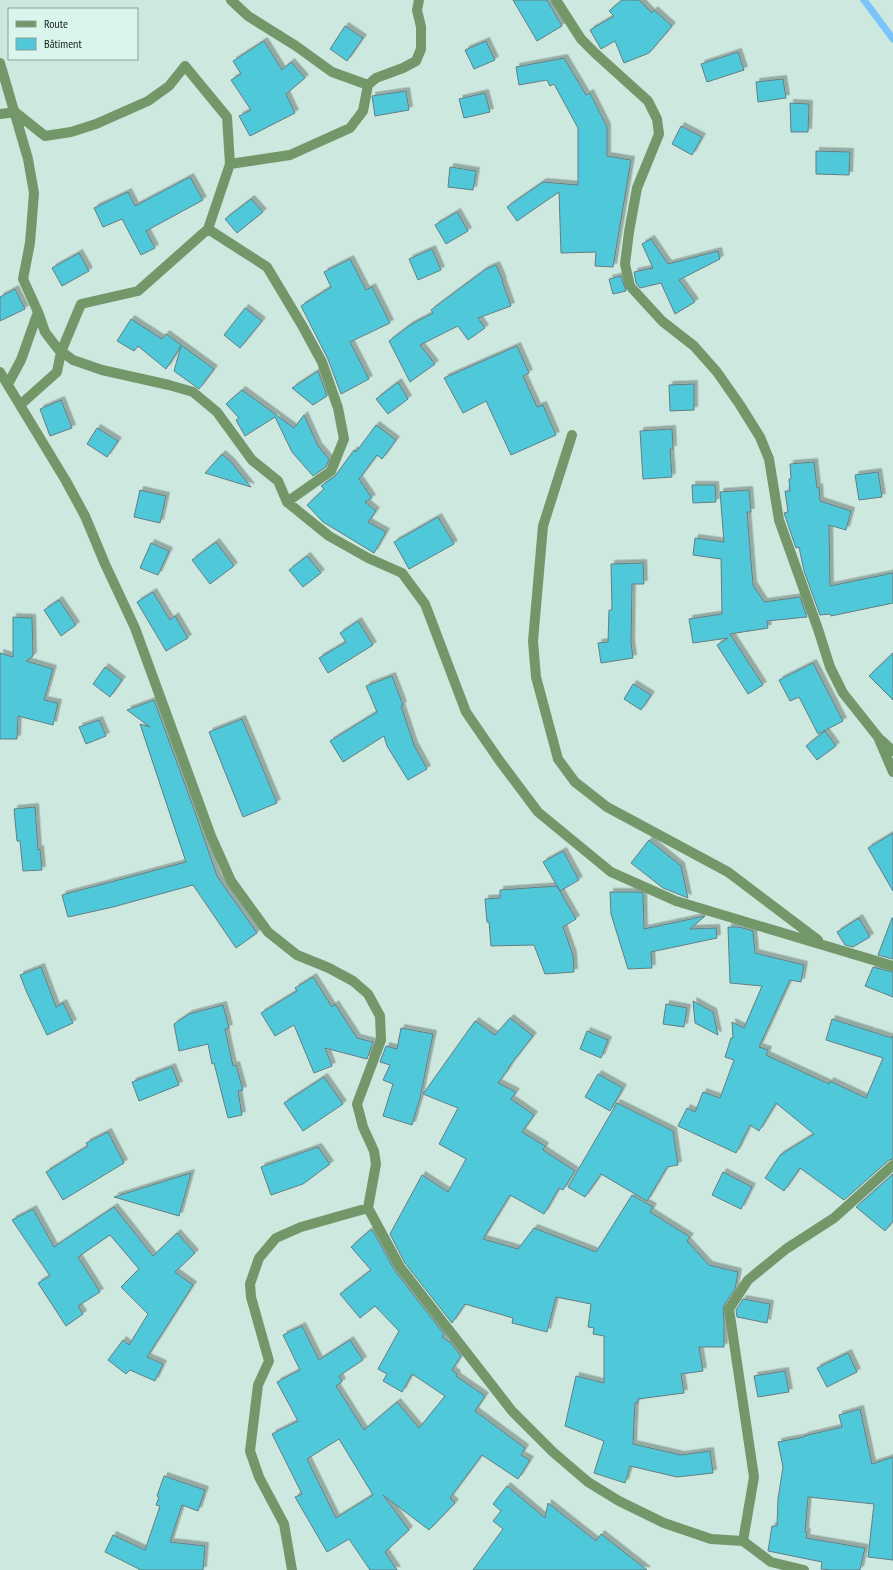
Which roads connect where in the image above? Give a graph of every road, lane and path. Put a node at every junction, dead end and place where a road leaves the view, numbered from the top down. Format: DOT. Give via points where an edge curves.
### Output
graph roads {
  1 [pos="231,0"];
  2 [pos="419,0"];
  3 [pos="556,0"];
  4 [pos="0,63"];
  5 [pos="368,85"];
  6 [pos="15,112"];
  7 [pos="0,114"];
  8 [pos="230,164"];
  9 [pos="208,229"];
  10 [pos="38,312"];
  11 [pos="61,352"];
  12 [pos="0,372"];
  13 [pos="8,384"];
  14 [pos="20,405"];
  15 [pos="572,436"];
  16 [pos="287,502"];
  17 [pos="878,737"];
  18 [pos="893,751"];
  19 [pos="893,772"];
  20 [pos="824,945"];
  21 [pos="893,966"];
  22 [pos="893,1165"];
  23 [pos="368,1208"];
  24 [pos="743,1540"];
  25 [pos="292,1570"];
  26 [pos="804,1570"];
  1 -- 5 [label="street" via="248,16 332,72"];
  2 -- 5 [label="street" via="417,10 421,49 416,61 376,78"];
  3 -- 17 [label="street" via="581,38 648,101 657,119 659,134 637,188 629,232 625,264 630,286 662,321 694,346 717,372 760,438 769,459 779,520 830,667 843,693"];
  4 -- 6 [label="street"];
  5 -- 8 [label="street" via="363,111 350,128 290,155"];
  6 -- 7 [label="street"];
  6 -- 8 [label="street" via="45,136 71,132 148,102 169,86 185,66 227,117"];
  6 -- 10 [label="street" via="34,193 30,243 23,279"];
  8 -- 9 [label="street"];
  9 -- 11 [label="street" via="138,291 81,304"];
  9 -- 16 [label="street" via="267,267 322,362 338,408 344,439 331,471"];
  10 -- 11 [label="street" via="45,332"];
  10 -- 13 [label="street" via="21,360"];
  11 -- 14 [label="street" via="57,372"];
  11 -- 16 [label="street" via="73,360 95,368 193,392 217,412 252,460 278,481"];
  12 -- 13 [label="street"];
  13 -- 14 [label="street"];
  14 -- 23 [label="street" via="85,516 134,628 211,836 231,881 268,932 297,955 353,981 368,994 380,1016 381,1040 357,1104 363,1127 374,1151 376,1164"];
  15 -- 20 [label="street" via="543,526 533,641 536,677 558,759 575,782 607,808 728,872"];
  16 -- 20 [label="street" via="329,536 402,573 425,604 466,712 538,812 611,872 676,901"];
  17 -- 18 [label="street"];
  17 -- 19 [label="street"];
  20 -- 21 [label="street"];
  22 -- 24 [label="street" via="834,1218 786,1249 748,1280 729,1309 754,1477"];
  23 -- 24 [label="street" via="400,1267 512,1411 553,1452 588,1482 619,1502 664,1523 711,1539"];
  23 -- 25 [label="street" via="301,1227 276,1238 259,1258 250,1284 251,1297 269,1362 258,1385 250,1451 259,1477 284,1524"];
  24 -- 26 [label="street" via="771,1562"];
}
